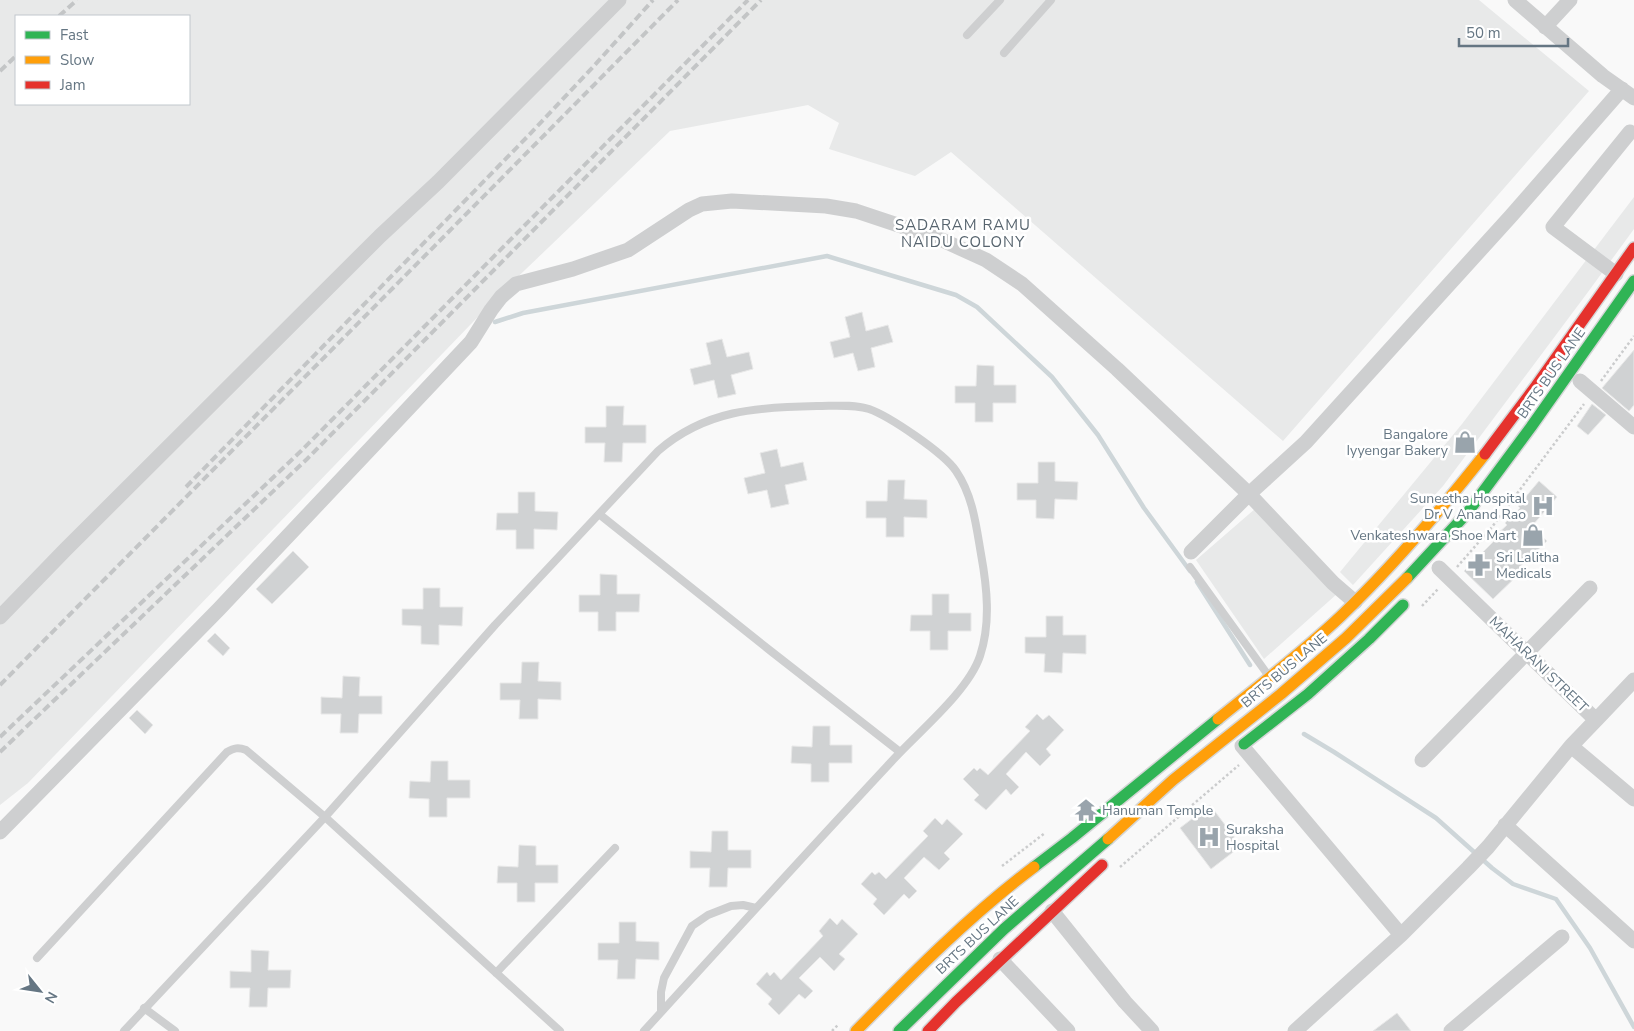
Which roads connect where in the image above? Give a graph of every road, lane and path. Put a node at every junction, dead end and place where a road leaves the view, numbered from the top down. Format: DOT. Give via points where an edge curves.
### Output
graph roads {
  1 [pos="619,0"];
  2 [pos="1000,0"];
  3 [pos="1051,0"];
  4 [pos="1515,0"];
  5 [pos="1570,0"];
  6 [pos="1545,27"];
  7 [pos="968,35"];
  8 [pos="1004,53"];
  9 [pos="1628,94"];
  10 [pos="1630,132"];
  11 [pos="1634,248"];
  12 [pos="1616,274"];
  13 [pos="1634,281"];
  14 [pos="1580,381"];
  15 [pos="1514,416"];
  16 [pos="1633,423"];
  17 [pos="1531,427"];
  18 [pos="1249,494"];
  19 [pos="599,514"];
  20 [pos="1190,559"];
  21 [pos="1439,569"];
  22 [pos="1590,588"];
  23 [pos="1411,597"];
  24 [pos="1355,602"];
  25 [pos="0,617"];
  26 [pos="1526,652"];
  27 [pos="1270,677"];
  28 [pos="1634,680"];
  29 [pos="1596,720"];
  30 [pos="1571,746"];
  31 [pos="1238,749"];
  32 [pos="900,752"];
  33 [pos="1422,760"];
  34 [pos="1634,800"];
  35 [pos="325,817"];
  36 [pos="1505,825"];
  37 [pos="0,832"];
  38 [pos="615,848"];
  39 [pos="1108,859"];
  40 [pos="756,908"];
  41 [pos="1052,911"];
  42 [pos="1401,935"];
  43 [pos="1562,937"];
  44 [pos="1634,941"];
  45 [pos="38,958"];
  46 [pos="1000,959"];
  47 [pos="496,973"];
  48 [pos="144,1008"];
  49 [pos="661,1012"];
  50 [pos="124,1031"];
  51 [pos="175,1031"];
  52 [pos="560,1031"];
  53 [pos="644,1031"];
  54 [pos="856,1031"];
  55 [pos="899,1031"];
  56 [pos="928,1031"];
  57 [pos="1068,1031"];
  58 [pos="1152,1031"];
  59 [pos="1295,1031"];
  60 [pos="1451,1031"];
  1 -- 25 [label="street"];
  2 -- 7 [label="lane"];
  3 -- 8 [label="lane"];
  4 -- 6 [label="street"];
  5 -- 6 [label="street"];
  6 -- 9 [label="street"];
  9 -- 18 [label="street" via="1312,434"];
  10 -- 12 [label="street" via="1553,227"];
  11 -- 12 [label="main road"];
  12 -- 15 [label="main road"];
  13 -- 17 [label="main road, BRTS BUS LANE"];
  14 -- 16 [label="street"];
  15 -- 17 [label="main road"];
  15 -- 24 [label="main road" via="1462,484"];
  17 -- 55 [label="main road, BRTS BUS LANE" via="1468,512 1420,566 1346,638 1173,780 1004,929"];
  18 -- 20 [label="street"];
  18 -- 24 [label="street"];
  18 -- 37 [label="street" via="1022,284 986,260 940,239 856,211 826,206 741,202 702,204 628,250 516,284 496,304 471,342 219,609"];
  19 -- 32 [label="lane"];
  19 -- 32 [label="lane" via="673,438 714,418 757,408 867,408 883,415 944,456 956,471 973,506 987,587 986,631 974,671"];
  19 -- 35 [label="lane" via="495,625"];
  20 -- 27 [label="lane"];
  21 -- 26 [label="street, MAHARANI STREET"];
  22 -- 26 [label="street"];
  23 -- 31 [label="main road" via="1308,694"];
  24 -- 27 [label="main road"];
  26 -- 29 [label="street, MAHARANI STREET"];
  26 -- 33 [label="street"];
  27 -- 54 [label="main road" via="981,909"];
  28 -- 29 [label="street"];
  29 -- 30 [label="street, MAHARANI STREET"];
  30 -- 34 [label="street"];
  30 -- 36 [label="street, MAHARANI STREET"];
  31 -- 42 [label="street"];
  32 -- 40 [label="lane"];
  35 -- 45 [label="lane" via="246,750 234,748"];
  35 -- 47 [label="lane"];
  35 -- 48 [label="lane"];
  36 -- 42 [label="street, MAHARANI STREET" via="1488,847"];
  36 -- 44 [label="street"];
  38 -- 47 [label="lane"];
  39 -- 41 [label="main road"];
  40 -- 49 [label="lane"];
  40 -- 49 [label="lane" via="731,906 692,926 664,978"];
  41 -- 46 [label="main road"];
  41 -- 58 [label="street"];
  42 -- 59 [label="street, MAHARANI STREET"];
  43 -- 60 [label="street"];
  46 -- 56 [label="main road"];
  46 -- 57 [label="street"];
  47 -- 52 [label="lane"];
  48 -- 50 [label="lane"];
  48 -- 51 [label="lane"];
  49 -- 53 [label="lane"];
}
